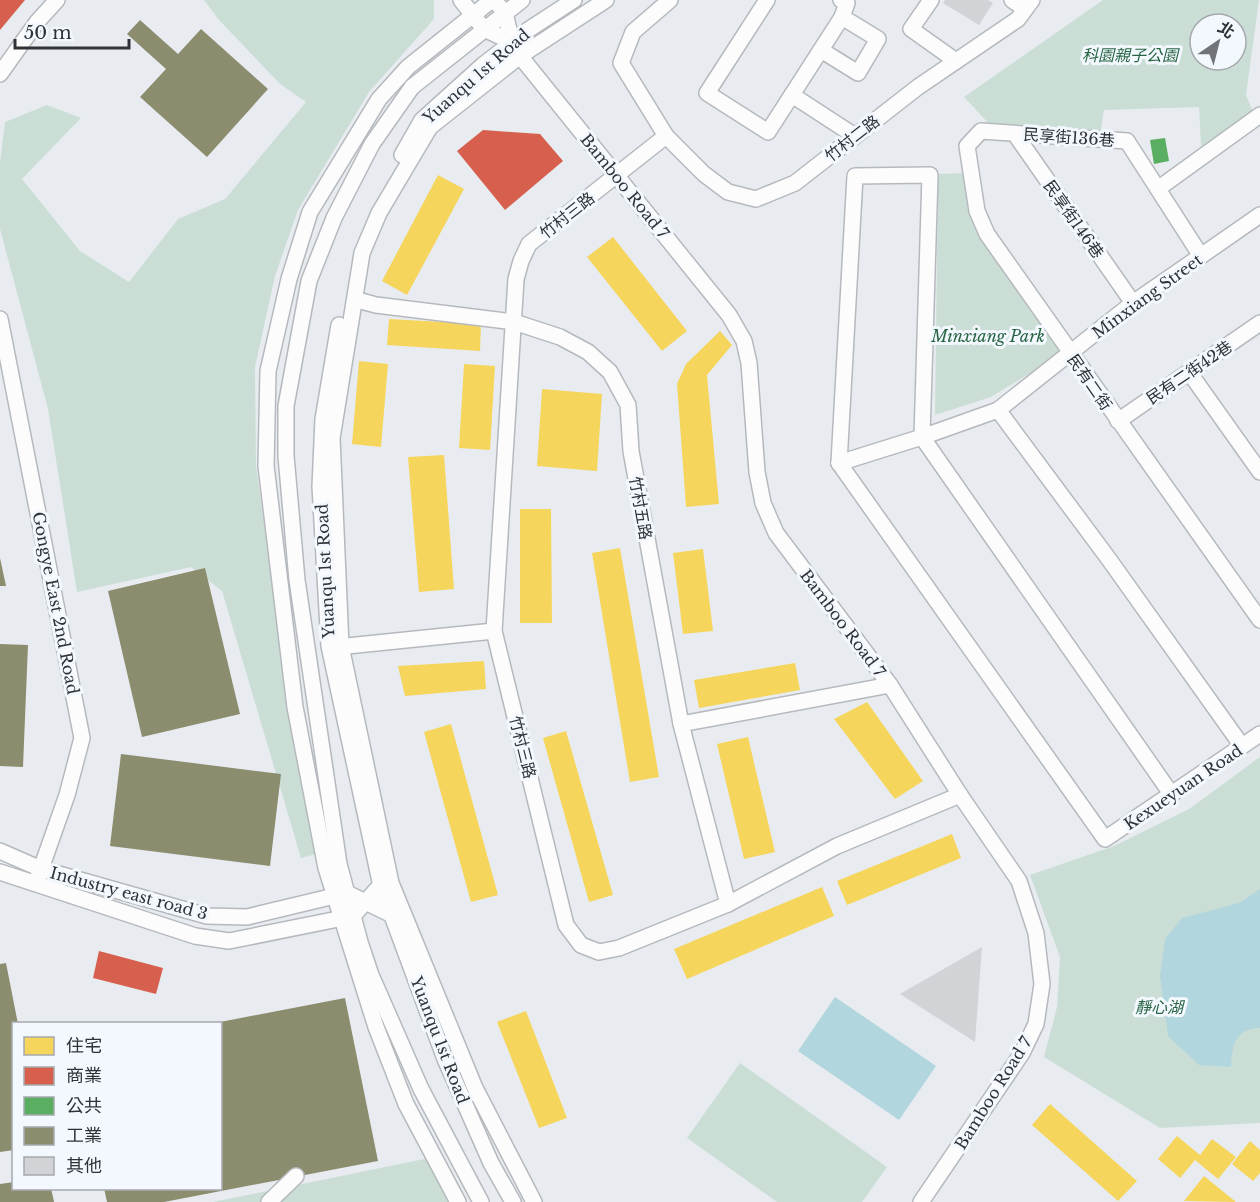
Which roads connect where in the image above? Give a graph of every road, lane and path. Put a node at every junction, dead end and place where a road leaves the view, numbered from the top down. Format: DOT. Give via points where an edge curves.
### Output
graph roads {
  1 [pos="57,0"];
  2 [pos="461,0"];
  3 [pos="493,0"];
  4 [pos="522,0"];
  5 [pos="574,0"];
  6 [pos="606,0"];
  7 [pos="670,0"];
  8 [pos="767,0"];
  9 [pos="931,0"];
  10 [pos="1012,0"];
  11 [pos="845,5"];
  12 [pos="1029,5"];
  13 [pos="505,13"];
  14 [pos="472,15"];
  15 [pos="484,29"];
  16 [pos="512,42"];
  17 [pos="820,50"];
  18 [pos="520,56"];
  19 [pos="956,61"];
  20 [pos="0,74"];
  21 [pos="792,94"];
  22 [pos="1260,115"];
  23 [pos="981,132"];
  24 [pos="1015,134"];
  25 [pos="666,136"];
  26 [pos="855,136"];
  27 [pos="617,176"];
  28 [pos="1159,189"];
  29 [pos="1260,215"];
  30 [pos="1201,256"];
  31 [pos="361,301"];
  32 [pos="1133,303"];
  33 [pos="0,319"];
  34 [pos="514,322"];
  35 [pos="1260,323"];
  36 [pos="2,338"];
  37 [pos="1070,353"];
  38 [pos="1189,372"];
  39 [pos="998,410"];
  40 [pos="1118,421"];
  41 [pos="922,437"];
  42 [pos="839,463"];
  43 [pos="1260,472"];
  44 [pos="1260,620"];
  45 [pos="494,631"];
  46 [pos="347,646"];
  47 [pos="890,685"];
  48 [pos="681,724"];
  49 [pos="1260,734"];
  50 [pos="1242,746"];
  51 [pos="960,795"];
  52 [pos="1172,795"];
  53 [pos="0,850"];
  54 [pos="0,872"];
  55 [pos="38,876"];
  56 [pos="385,879"];
  57 [pos="341,895"];
  58 [pos="366,903"];
  59 [pos="728,904"];
  60 [pos="398,914"];
  61 [pos="242,916"];
  62 [pos="347,917"];
  63 [pos="249,937"];
  64 [pos="296,1176"];
  65 [pos="269,1202"];
  66 [pos="458,1202"];
  67 [pos="481,1202"];
  68 [pos="513,1202"];
  69 [pos="534,1202"];
  70 [pos="921,1202"];
  1 -- 20 [label="street"];
  2 -- 14 [label="street"];
  3 -- 13 [label="street"];
  3 -- 14 [label="street, Yuanqu 1st Road"];
  4 -- 13 [label="street, Yuanqu 1st Road"];
  5 -- 16 [label="street, Yuanqu 1st Road"];
  6 -- 18 [label="street"];
  7 -- 25 [label="street, 竹村二路" via="633,32 621,63"];
  8 -- 21 [label="street" via="708,93 768,132"];
  9 -- 19 [label="street" via="911,29"];
  10 -- 12 [label="street"];
  11 -- 17 [label="street"];
  11 -- 17 [label="street" via="878,39 858,73"];
  12 -- 19 [label="street, 竹村二路" via="1018,19"];
  13 -- 15 [label="street, Yuanqu 1st Road"];
  13 -- 16 [label="street, Bamboo Road 7"];
  14 -- 15 [label="street"];
  14 -- 57 [label="street, Yuanqu 1st Road" via="408,67 379,99 310,212 289,279 268,371 266,466 295,707 326,868"];
  15 -- 16 [label="street"];
  15 -- 57 [label="street, Yuanqu 1st Road" via="412,87 372,144 334,218 309,281 286,406 286,456 297,580"];
  16 -- 18 [label="street, Bamboo Road 7"];
  16 -- 56 [label="street, Yuanqu 1st Road" via="422,120 369,213 344,296 323,419 320,486 328,646"];
  17 -- 21 [label="street"];
  18 -- 27 [label="street, Bamboo Road 7"];
  18 -- 56 [label="street" via="430,128 379,213 362,253 354,299 332,438 340,646"];
  19 -- 26 [label="street, 竹村二路"];
  21 -- 26 [label="street"];
  22 -- 28 [label="street"];
  23 -- 24 [label="street, 民享街136巷"];
  23 -- 37 [label="street, 民有二街" via="967,146 977,211 987,234"];
  24 -- 28 [label="street, 民享街136巷" via="1127,141"];
  24 -- 32 [label="street, 民享街146巷"];
  25 -- 26 [label="street, 竹村二路" via="728,192 756,199 795,183"];
  25 -- 27 [label="street, 竹村三路"];
  27 -- 34 [label="street, 竹村三路" via="529,244 516,279"];
  27 -- 47 [label="street, Bamboo Road 7" via="729,315 744,341 763,503 776,533"];
  28 -- 30 [label="street, 民享街136巷"];
  29 -- 30 [label="street, Minxiang Street"];
  30 -- 32 [label="street, Minxiang Street"];
  31 -- 34 [label="street, 竹村五路"];
  32 -- 37 [label="street, Minxiang Street"];
  33 -- 36 [label="street, Gongye East 2nd Road"];
  34 -- 45 [label="street, 竹村三路"];
  34 -- 48 [label="street, 竹村五路" via="588,351 610,372 628,405 631,451"];
  35 -- 38 [label="street, 民有二街42巷"];
  36 -- 55 [label="street, Gongye East 2nd Road" via="82,738 67,795"];
  37 -- 39 [label="street, Minxiang Street"];
  37 -- 40 [label="street, 民有二街"];
  38 -- 40 [label="street, 民有二街42巷"];
  38 -- 43 [label="street"];
  39 -- 41 [label="street, Minxiang Street"];
  39 -- 50 [label="street"];
  40 -- 44 [label="street, 民有二街"];
  41 -- 42 [label="street, Minxiang Street"];
  41 -- 42 [label="street" via="930,175 855,176"];
  41 -- 52 [label="street"];
  42 -- 52 [label="street, Kexueyuan Road" via="1105,839"];
  45 -- 46 [label="street"];
  45 -- 59 [label="street, 竹村三路" via="566,925 581,945 599,952 619,948"];
  47 -- 48 [label="street"];
  47 -- 51 [label="street, Bamboo Road 7"];
  48 -- 59 [label="street, 竹村五路"];
  49 -- 50 [label="street, Kexueyuan Road"];
  50 -- 52 [label="street, Kexueyuan Road"];
  51 -- 59 [label="street, 竹村三路" via="837,846"];
  51 -- 70 [label="street, Bamboo Road 7" via="1019,881 1040,955 1040,1005 1022,1053"];
  53 -- 55 [label="street, Industry east road 3"];
  54 -- 55 [label="street"];
  55 -- 61 [label="street, Industry east road 3" via="207,916"];
  55 -- 63 [label="street, Industry east road 3" via="195,936 230,941"];
  56 -- 58 [label="street"];
  56 -- 60 [label="street"];
  57 -- 58 [label="street"];
  57 -- 61 [label="street, Industry east road 3"];
  57 -- 62 [label="street, Yuanqu 1st Road"];
  58 -- 60 [label="street"];
  58 -- 62 [label="street"];
  60 -- 68 [label="street, Yuanqu 1st Road" via="445,1059 491,1163"];
  60 -- 69 [label="street" via="475,1088"];
  61 -- 63 [label="street"];
  62 -- 63 [label="street, Industry east road 3"];
  62 -- 66 [label="street, Yuanqu 1st Road" via="376,1027 405,1104"];
  62 -- 67 [label="street, Yuanqu 1st Road" via="421,1089"];
  64 -- 65 [label="street"];
}
